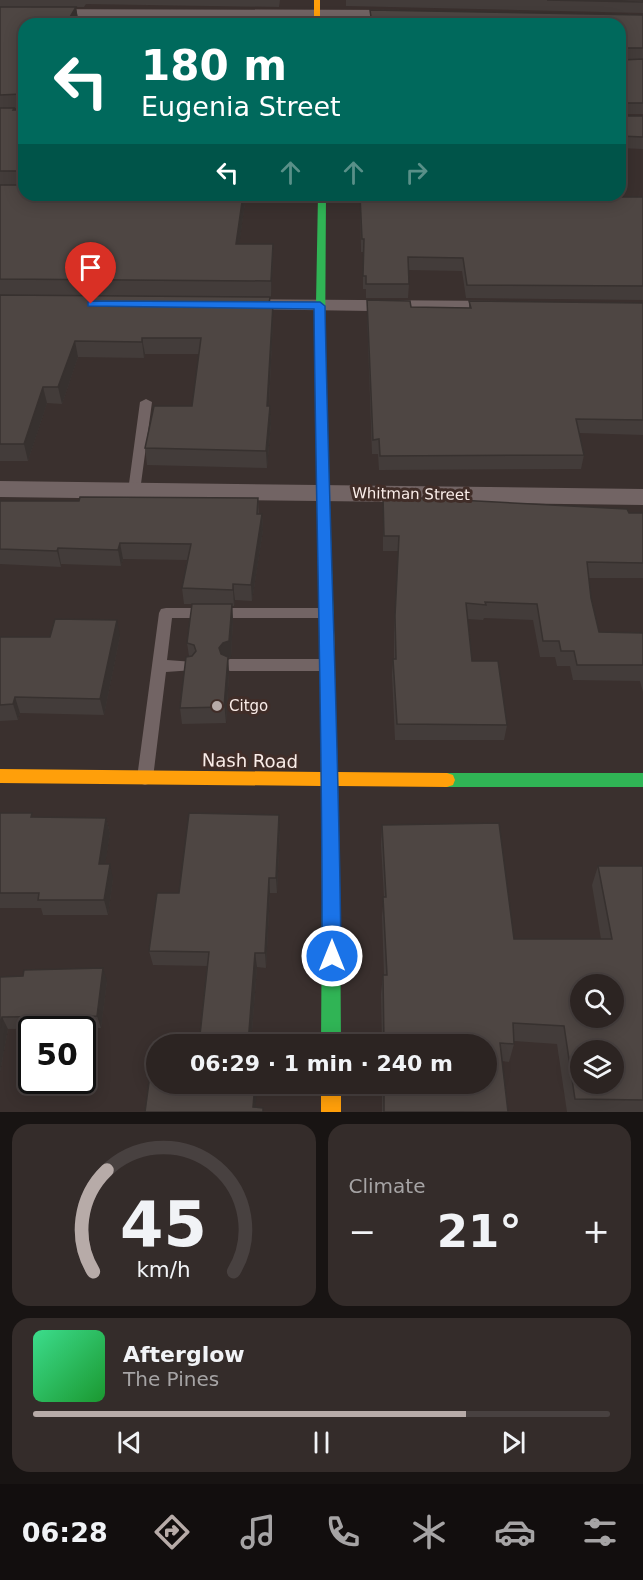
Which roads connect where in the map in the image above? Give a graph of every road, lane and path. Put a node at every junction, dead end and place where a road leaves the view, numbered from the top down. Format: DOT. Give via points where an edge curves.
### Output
graph roads {
  1 [pos="317,12"];
  2 [pos="0,13"];
  3 [pos="365,14"];
  4 [pos="421,15"];
  5 [pos="365,18"];
  6 [pos="322,201"];
  7 [pos="213,305"];
  8 [pos="320,306"];
  9 [pos="523,307"];
  10 [pos="146,402"];
  11 [pos="0,489"];
  12 [pos="134,490"];
  13 [pos="322,492"];
  14 [pos="643,497"];
  15 [pos="327,613"];
  16 [pos="328,665"];
  17 [pos="159,666"];
  18 [pos="189,666"];
  19 [pos="230,666"];
  20 [pos="0,776"];
  21 [pos="145,778"];
  22 [pos="331,780"];
  23 [pos="643,780"];
  24 [pos="331,1034"];
  25 [pos="331,1094"];
  26 [pos="331,1112"];
  1 -- 2 [label="street"];
  1 -- 3 [label="street"];
  3 -- 4 [label="street"];
  3 -- 5 [label="lane"];
  6 -- 8 [label="main road"];
  7 -- 8 [label="street"];
  8 -- 9 [label="street"];
  8 -- 13 [label="main road"];
  10 -- 12 [label="lane"];
  11 -- 12 [label="street, Whitman Street"];
  12 -- 13 [label="street, Whitman Street"];
  13 -- 14 [label="street, Whitman Street"];
  13 -- 15 [label="main road"];
  15 -- 16 [label="main road"];
  15 -- 17 [label="lane" via="166,613"];
  16 -- 19 [label="lane"];
  16 -- 22 [label="main road"];
  17 -- 18 [label="lane"];
  17 -- 21 [label="lane"];
  20 -- 21 [label="main road, Nash Road"];
  21 -- 22 [label="main road, Nash Road"];
  22 -- 23 [label="main road, Nash Road"];
  22 -- 24 [label="main road"];
  25 -- 26 [label="main road"];
}
